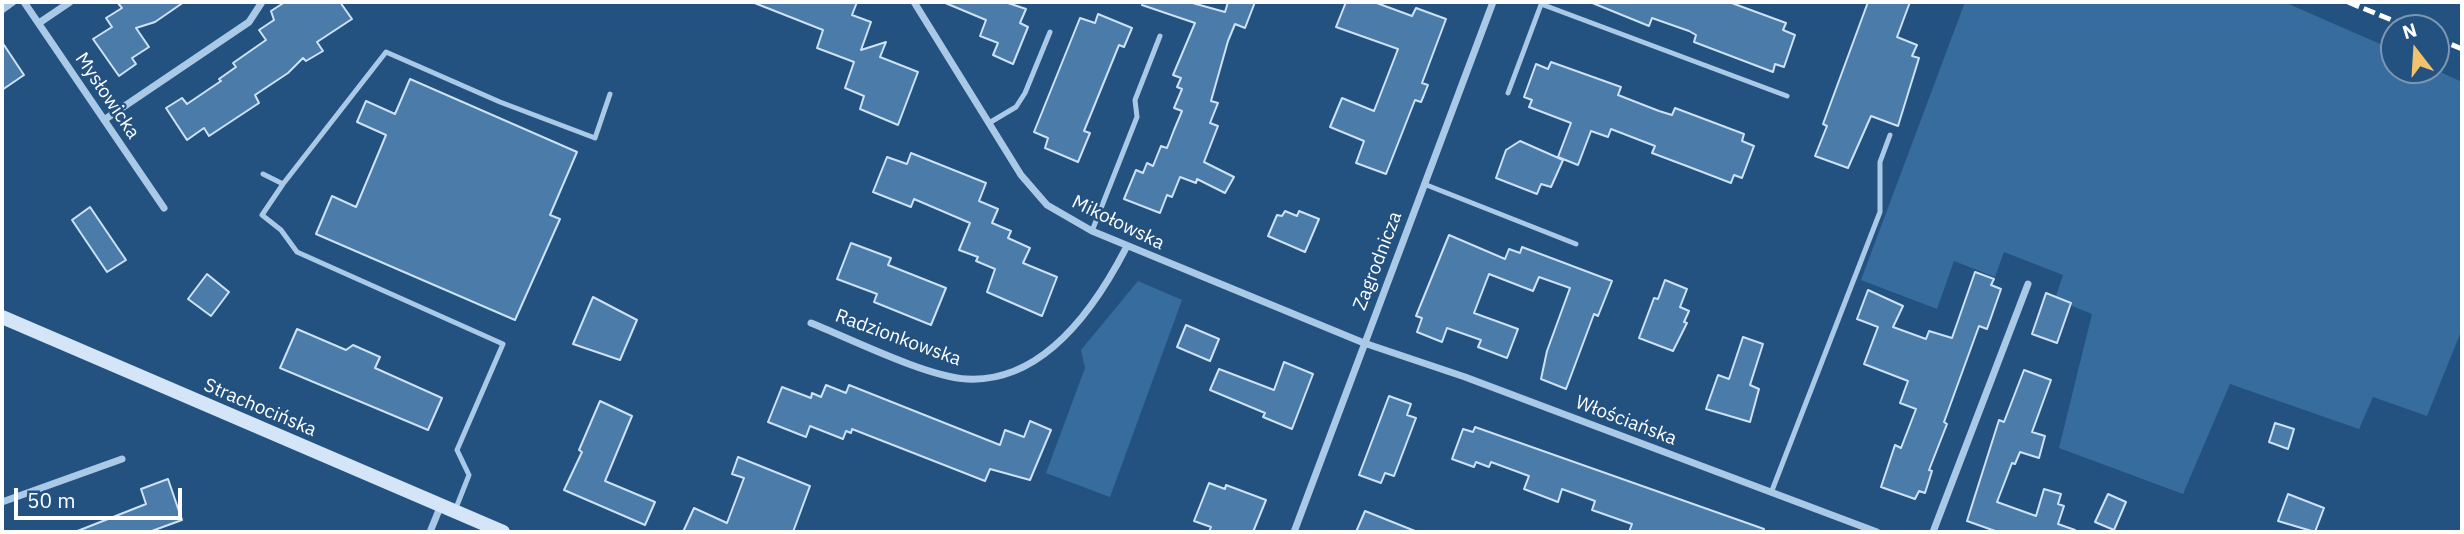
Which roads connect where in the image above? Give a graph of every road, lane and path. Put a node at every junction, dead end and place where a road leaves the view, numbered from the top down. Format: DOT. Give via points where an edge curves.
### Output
graph roads {
  1 [pos="13,2"];
  2 [pos="24,2"];
  3 [pos="70,2"];
  4 [pos="262,2"];
  5 [pos="914,2"];
  6 [pos="1490,3"];
  7 [pos="1542,3"];
  8 [pos="2,10"];
  9 [pos="39,23"];
  10 [pos="1050,32"];
  11 [pos="1160,36"];
  12 [pos="1508,93"];
  13 [pos="610,94"];
  14 [pos="1787,96"];
  15 [pos="104,120"];
  16 [pos="989,123"];
  17 [pos="1890,135"];
  18 [pos="263,174"];
  19 [pos="283,184"];
  20 [pos="1424,184"];
  21 [pos="164,208"];
  22 [pos="1092,231"];
  23 [pos="1576,244"];
  24 [pos="1126,248"];
  25 [pos="2028,284"];
  26 [pos="2,317"];
  27 [pos="811,323"];
  28 [pos="1364,344"];
  29 [pos="122,459"];
  30 [pos="1771,493"];
  31 [pos="2,502"];
  32 [pos="448,508"];
  33 [pos="430,532"];
  34 [pos="503,532"];
  35 [pos="1294,532"];
  36 [pos="1877,532"];
  37 [pos="1933,532"];
  1 -- 8 [label="street"];
  2 -- 9 [label="street, Mysłowicka"];
  3 -- 9 [label="street"];
  4 -- 15 [label="street" via="249,22"];
  5 -- 16 [label="street, Mikołowska"];
  6 -- 20 [label="street, Zagrodnicza"];
  7 -- 12 [label="lane"];
  7 -- 14 [label="lane"];
  9 -- 15 [label="street, Mysłowicka"];
  10 -- 16 [label="lane" via="1016,107"];
  11 -- 22 [label="lane" via="1135,100 1137,117"];
  13 -- 19 [label="lane" via="595,138 386,52"];
  15 -- 21 [label="street, Mysłowicka"];
  16 -- 22 [label="street, Mikołowska" via="1021,175 1047,205"];
  17 -- 30 [label="lane" via="1880,162 1880,212"];
  18 -- 19 [label="lane"];
  19 -- 32 [label="lane" via="262,215 297,252 503,344 457,450 469,475"];
  20 -- 23 [label="lane"];
  20 -- 28 [label="street, Zagrodnicza"];
  22 -- 24 [label="street, Mikołowska"];
  24 -- 27 [label="street, Radzionkowska" via="1111,276 1057,345 1030,365 998,377 966,380 931,371"];
  24 -- 28 [label="street, Mikołowska"];
  25 -- 37 [label="street"];
  26 -- 32 [label="main road, Strachocińska"];
  28 -- 30 [label="street, Włościańska" via="1465,377"];
  28 -- 35 [label="street, Zagrodnicza"];
  29 -- 31 [label="street"];
  30 -- 36 [label="street, Włościańska"];
  32 -- 33 [label="street"];
  32 -- 34 [label="main road, Strachocińska"];
}
